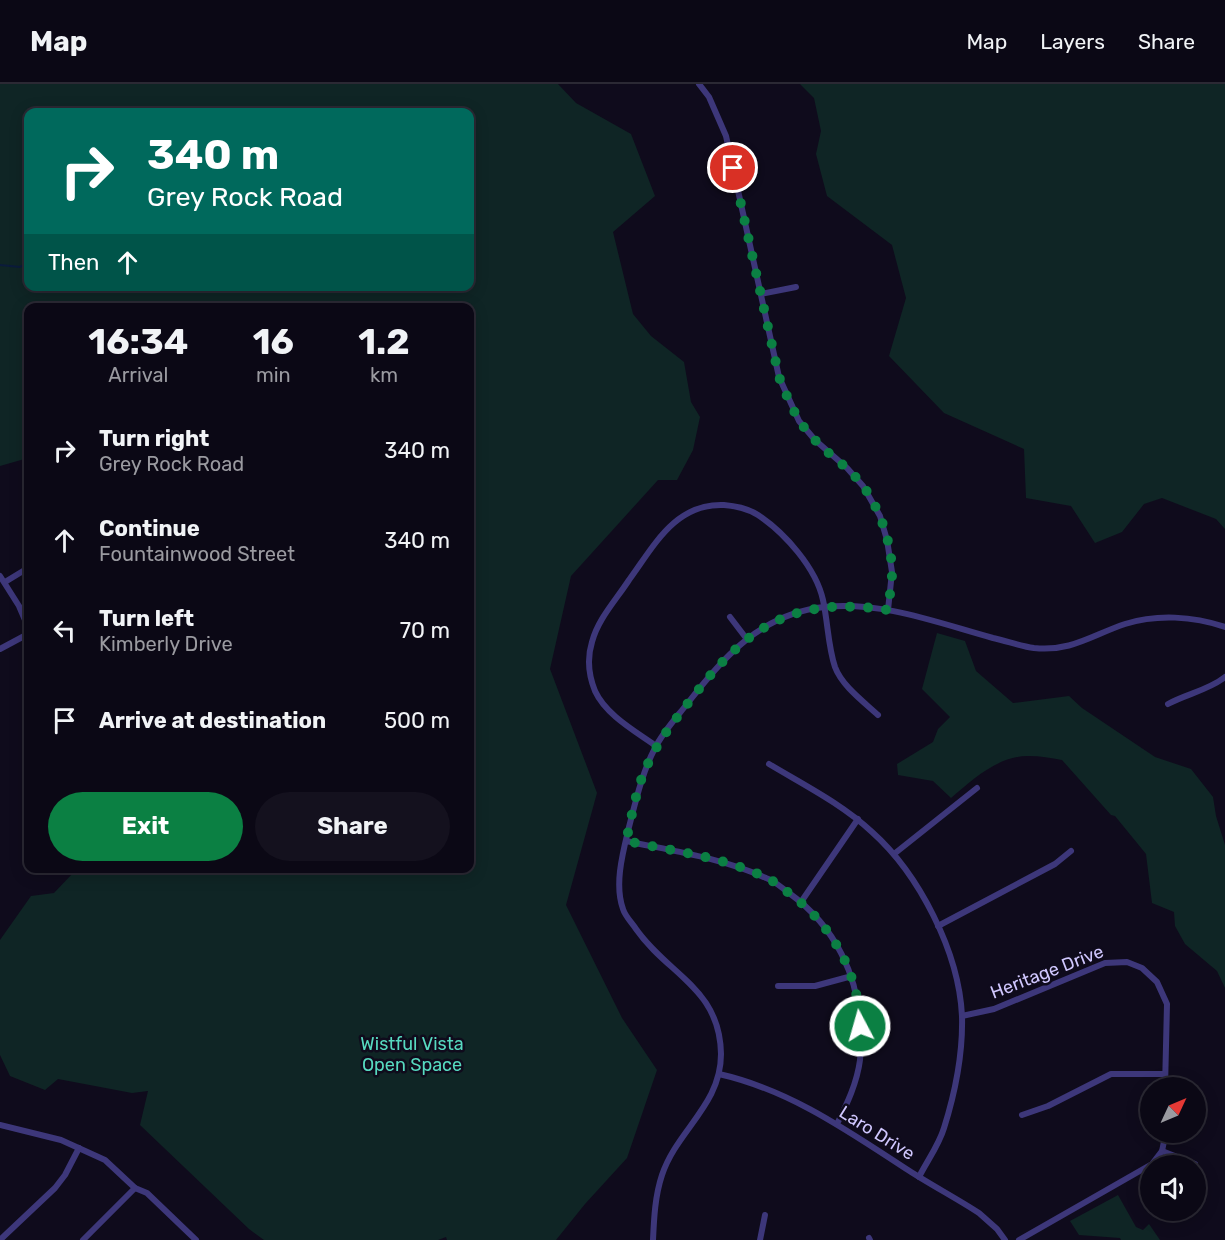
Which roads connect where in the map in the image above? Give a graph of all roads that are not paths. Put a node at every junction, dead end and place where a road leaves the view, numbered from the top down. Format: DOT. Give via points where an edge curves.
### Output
graph roads {
  1 [pos="699,84"];
  2 [pos="796,287"];
  3 [pos="761,294"];
  4 [pos="24,570"];
  5 [pos="0,576"];
  6 [pos="5,582"];
  7 [pos="824,607"];
  8 [pos="888,610"];
  9 [pos="730,617"];
  10 [pos="24,619"];
  11 [pos="1225,627"];
  12 [pos="24,636"];
  13 [pos="746,638"];
  14 [pos="0,649"];
  15 [pos="1225,676"];
  16 [pos="1168,704"];
  17 [pos="878,715"];
  18 [pos="656,746"];
  19 [pos="769,764"];
  20 [pos="977,788"];
  21 [pos="858,819"];
  22 [pos="626,841"];
  23 [pos="1071,851"];
  24 [pos="894,854"];
  25 [pos="801,902"];
  26 [pos="938,926"];
  27 [pos="852,976"];
  28 [pos="778,986"];
  29 [pos="962,1016"];
  30 [pos="719,1074"];
  31 [pos="1165,1074"];
  32 [pos="1165,1077"];
  33 [pos="1022,1115"];
  34 [pos="837,1124"];
  35 [pos="0,1125"];
  36 [pos="1164,1143"];
  37 [pos="79,1148"];
  38 [pos="1162,1151"];
  39 [pos="1172,1155"];
  40 [pos="919,1177"];
  41 [pos="135,1188"];
  42 [pos="765,1215"];
  43 [pos="0,1240"];
  44 [pos="83,1240"];
  45 [pos="196,1240"];
  46 [pos="653,1240"];
  47 [pos="760,1240"];
  48 [pos="1005,1240"];
  49 [pos="1019,1240"];
  1 -- 3 [label="street" via="726,136"];
  2 -- 3 [label="street"];
  3 -- 8 [label="street" via="779,377 792,409 815,440 863,486 880,516 892,572"];
  4 -- 6 [label="street"];
  5 -- 6 [label="street"];
  6 -- 10 [label="street"];
  7 -- 8 [label="street"];
  7 -- 13 [label="street" via="781,619"];
  7 -- 17 [label="street" via="836,669"];
  7 -- 18 [label="street" via="811,568 756,513 710,505 682,516 666,529 601,620 591,643 589,669 596,693 610,711"];
  8 -- 11 [label="street" via="1033,648 1079,644 1145,619 1185,618"];
  9 -- 13 [label="street"];
  12 -- 14 [label="street"];
  13 -- 18 [label="street" via="717,666"];
  15 -- 16 [label="street"];
  18 -- 22 [label="street" via="642,778"];
  19 -- 21 [label="street"];
  20 -- 24 [label="street"];
  21 -- 24 [label="street"];
  21 -- 25 [label="street"];
  22 -- 25 [label="street" via="731,864 769,879"];
  22 -- 30 [label="street" via="619,874 623,910 645,941 703,996 718,1034"];
  23 -- 26 [label="street" via="1055,864"];
  24 -- 26 [label="street"];
  25 -- 27 [label="street" via="821,921"];
  26 -- 29 [label="street"];
  27 -- 28 [label="street" via="815,986"];
  27 -- 34 [label="street" via="860,1009 860,1060 851,1095"];
  29 -- 31 [label="street, Heritage Drive" via="994,1009 1105,963 1127,962 1142,968 1157,982 1167,1004"];
  29 -- 40 [label="street" via="958,1070 944,1130"];
  30 -- 34 [label="street, Laro Drive" via="778,1093"];
  30 -- 46 [label="street" via="708,1103 682,1137 662,1174"];
  31 -- 32 [label="street"];
  31 -- 33 [label="street" via="1111,1074"];
  34 -- 40 [label="street, Laro Drive"];
  35 -- 37 [label="street"];
  36 -- 38 [label="street"];
  37 -- 41 [label="street" via="105,1160"];
  37 -- 43 [label="street" via="55,1188"];
  38 -- 39 [label="street"];
  38 -- 49 [label="street" via="1152,1164"];
  40 -- 48 [label="street, Laro Drive" via="979,1213"];
  41 -- 44 [label="street"];
  41 -- 45 [label="street" via="147,1193"];
  42 -- 47 [label="street"];
}
